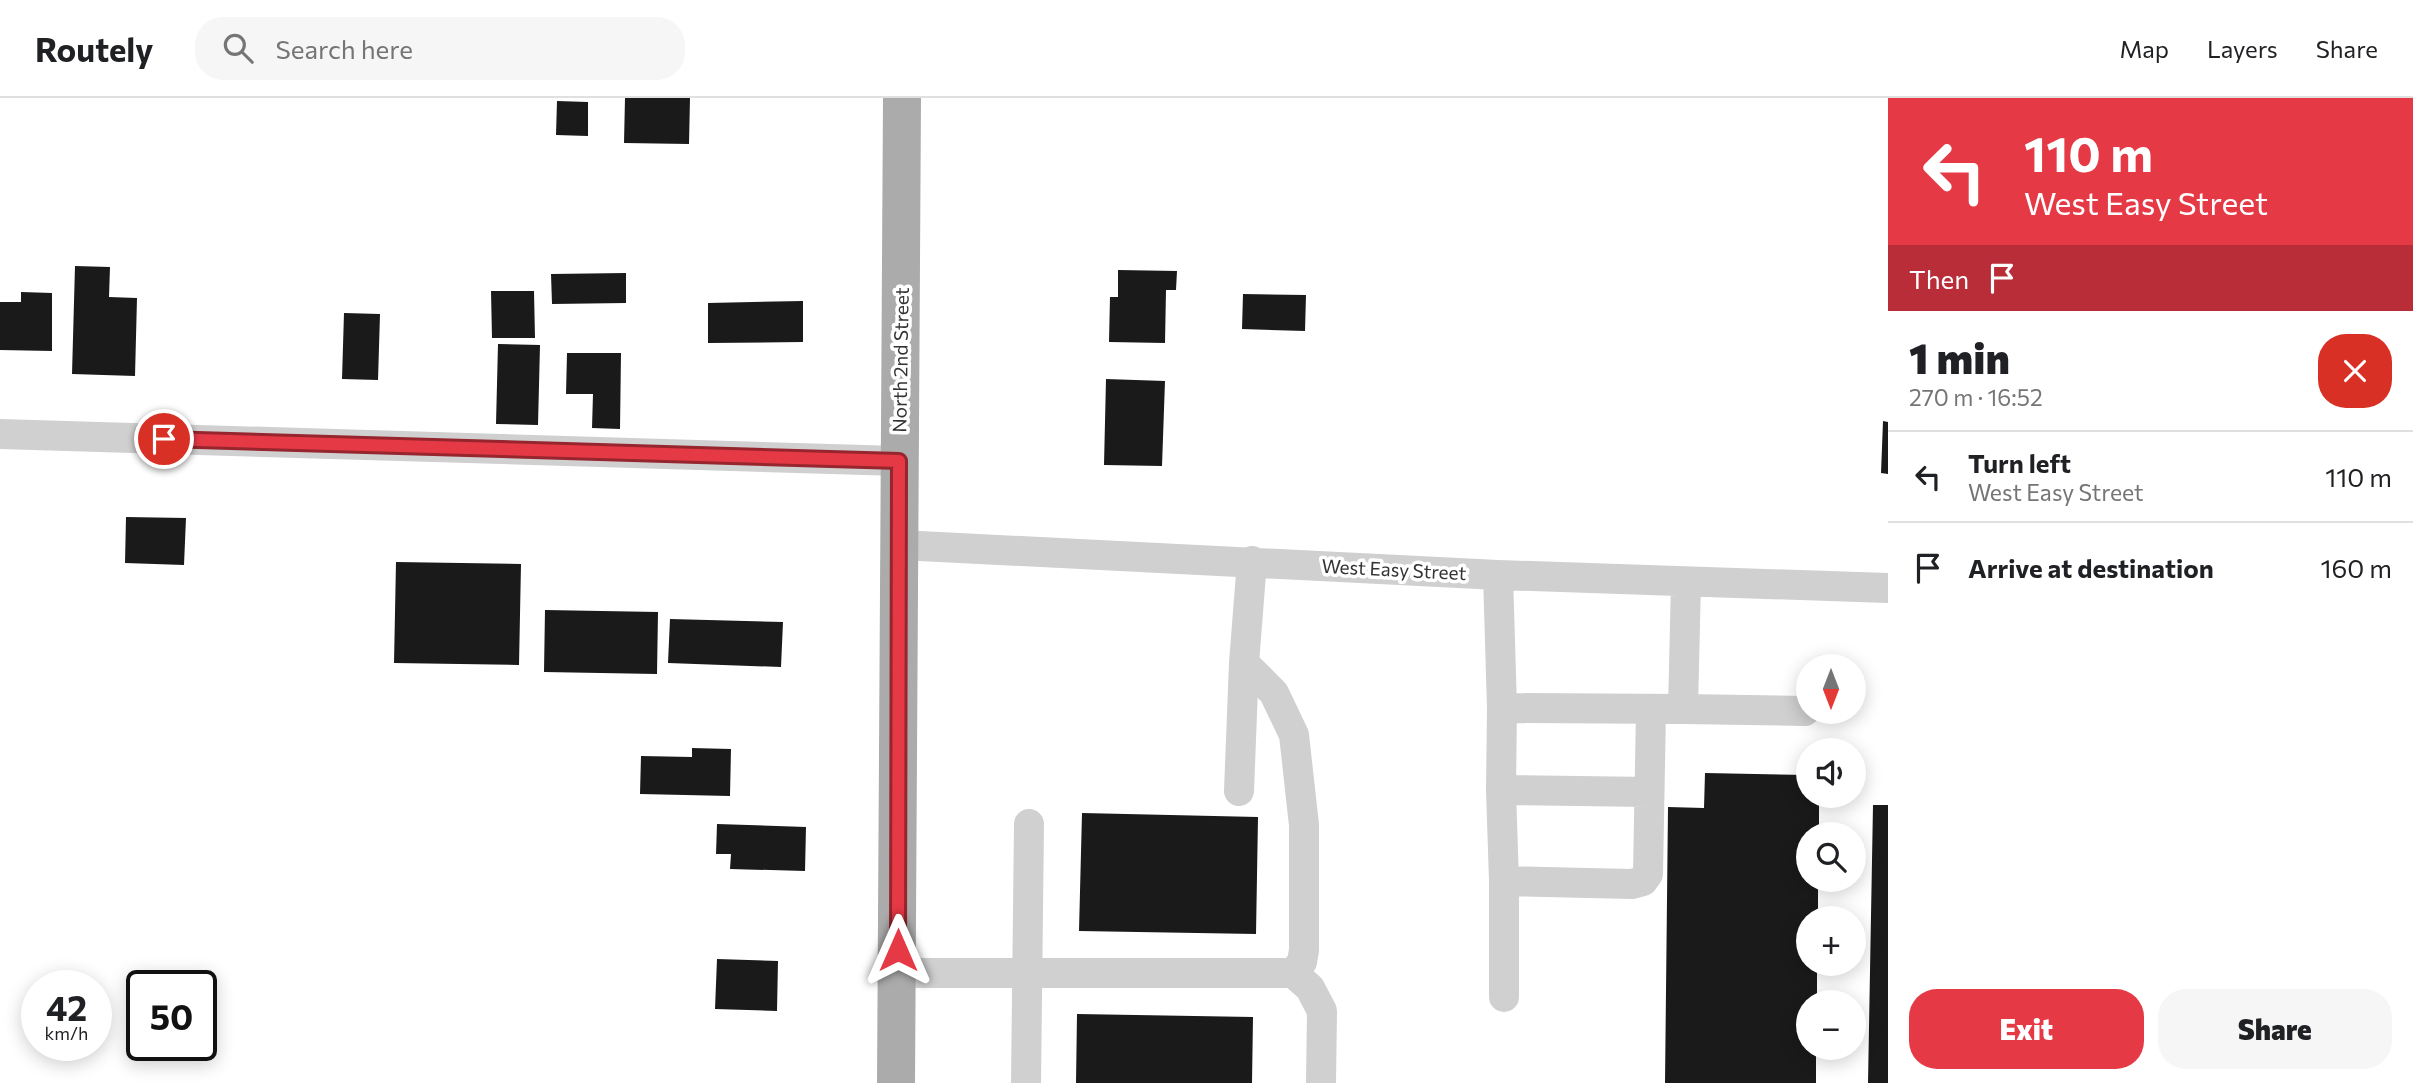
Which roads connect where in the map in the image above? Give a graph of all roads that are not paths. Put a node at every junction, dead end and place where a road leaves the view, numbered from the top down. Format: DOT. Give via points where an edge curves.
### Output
graph roads {
  1 [pos="902,98"];
  2 [pos="0,434"];
  3 [pos="899,461"];
  4 [pos="900,545"];
  5 [pos="1252,561"];
  6 [pos="1498,575"];
  7 [pos="1686,582"];
  8 [pos="1888,589"];
  9 [pos="1244,663"];
  10 [pos="1502,708"];
  11 [pos="1683,709"];
  12 [pos="1651,710"];
  13 [pos="1796,711"];
  14 [pos="1501,790"];
  15 [pos="1240,791"];
  16 [pos="1649,792"];
  17 [pos="1029,824"];
  18 [pos="1504,881"];
  19 [pos="1029,972"];
  20 [pos="898,973"];
  21 [pos="1293,973"];
  22 [pos="1504,997"];
  23 [pos="896,1083"];
  24 [pos="1027,1083"];
  25 [pos="1321,1083"];
  1 -- 3 [label="main road, North 2nd Street"];
  2 -- 3 [label="street"];
  3 -- 4 [label="main road, North 2nd Street"];
  4 -- 5 [label="street, West Easy Street"];
  4 -- 20 [label="main road, North 2nd Street"];
  5 -- 6 [label="street, West Easy Street"];
  5 -- 9 [label="street"];
  6 -- 7 [label="street, West Easy Street"];
  6 -- 10 [label="street"];
  7 -- 8 [label="street, West Easy Street"];
  7 -- 11 [label="street"];
  9 -- 15 [label="street"];
  9 -- 21 [label="street" via="1274,693 1294,735 1304,825 1304,950"];
  10 -- 12 [label="street"];
  10 -- 14 [label="street"];
  11 -- 12 [label="street"];
  11 -- 13 [label="street"];
  12 -- 16 [label="street"];
  14 -- 16 [label="street"];
  14 -- 18 [label="street"];
  16 -- 18 [label="street" via="1648,874 1643,881"];
  17 -- 19 [label="street"];
  18 -- 22 [label="street"];
  19 -- 20 [label="street"];
  19 -- 21 [label="street"];
  19 -- 24 [label="street"];
  20 -- 23 [label="main road, North 2nd Street"];
  21 -- 25 [label="street" via="1310,988 1322,1011"];
}
